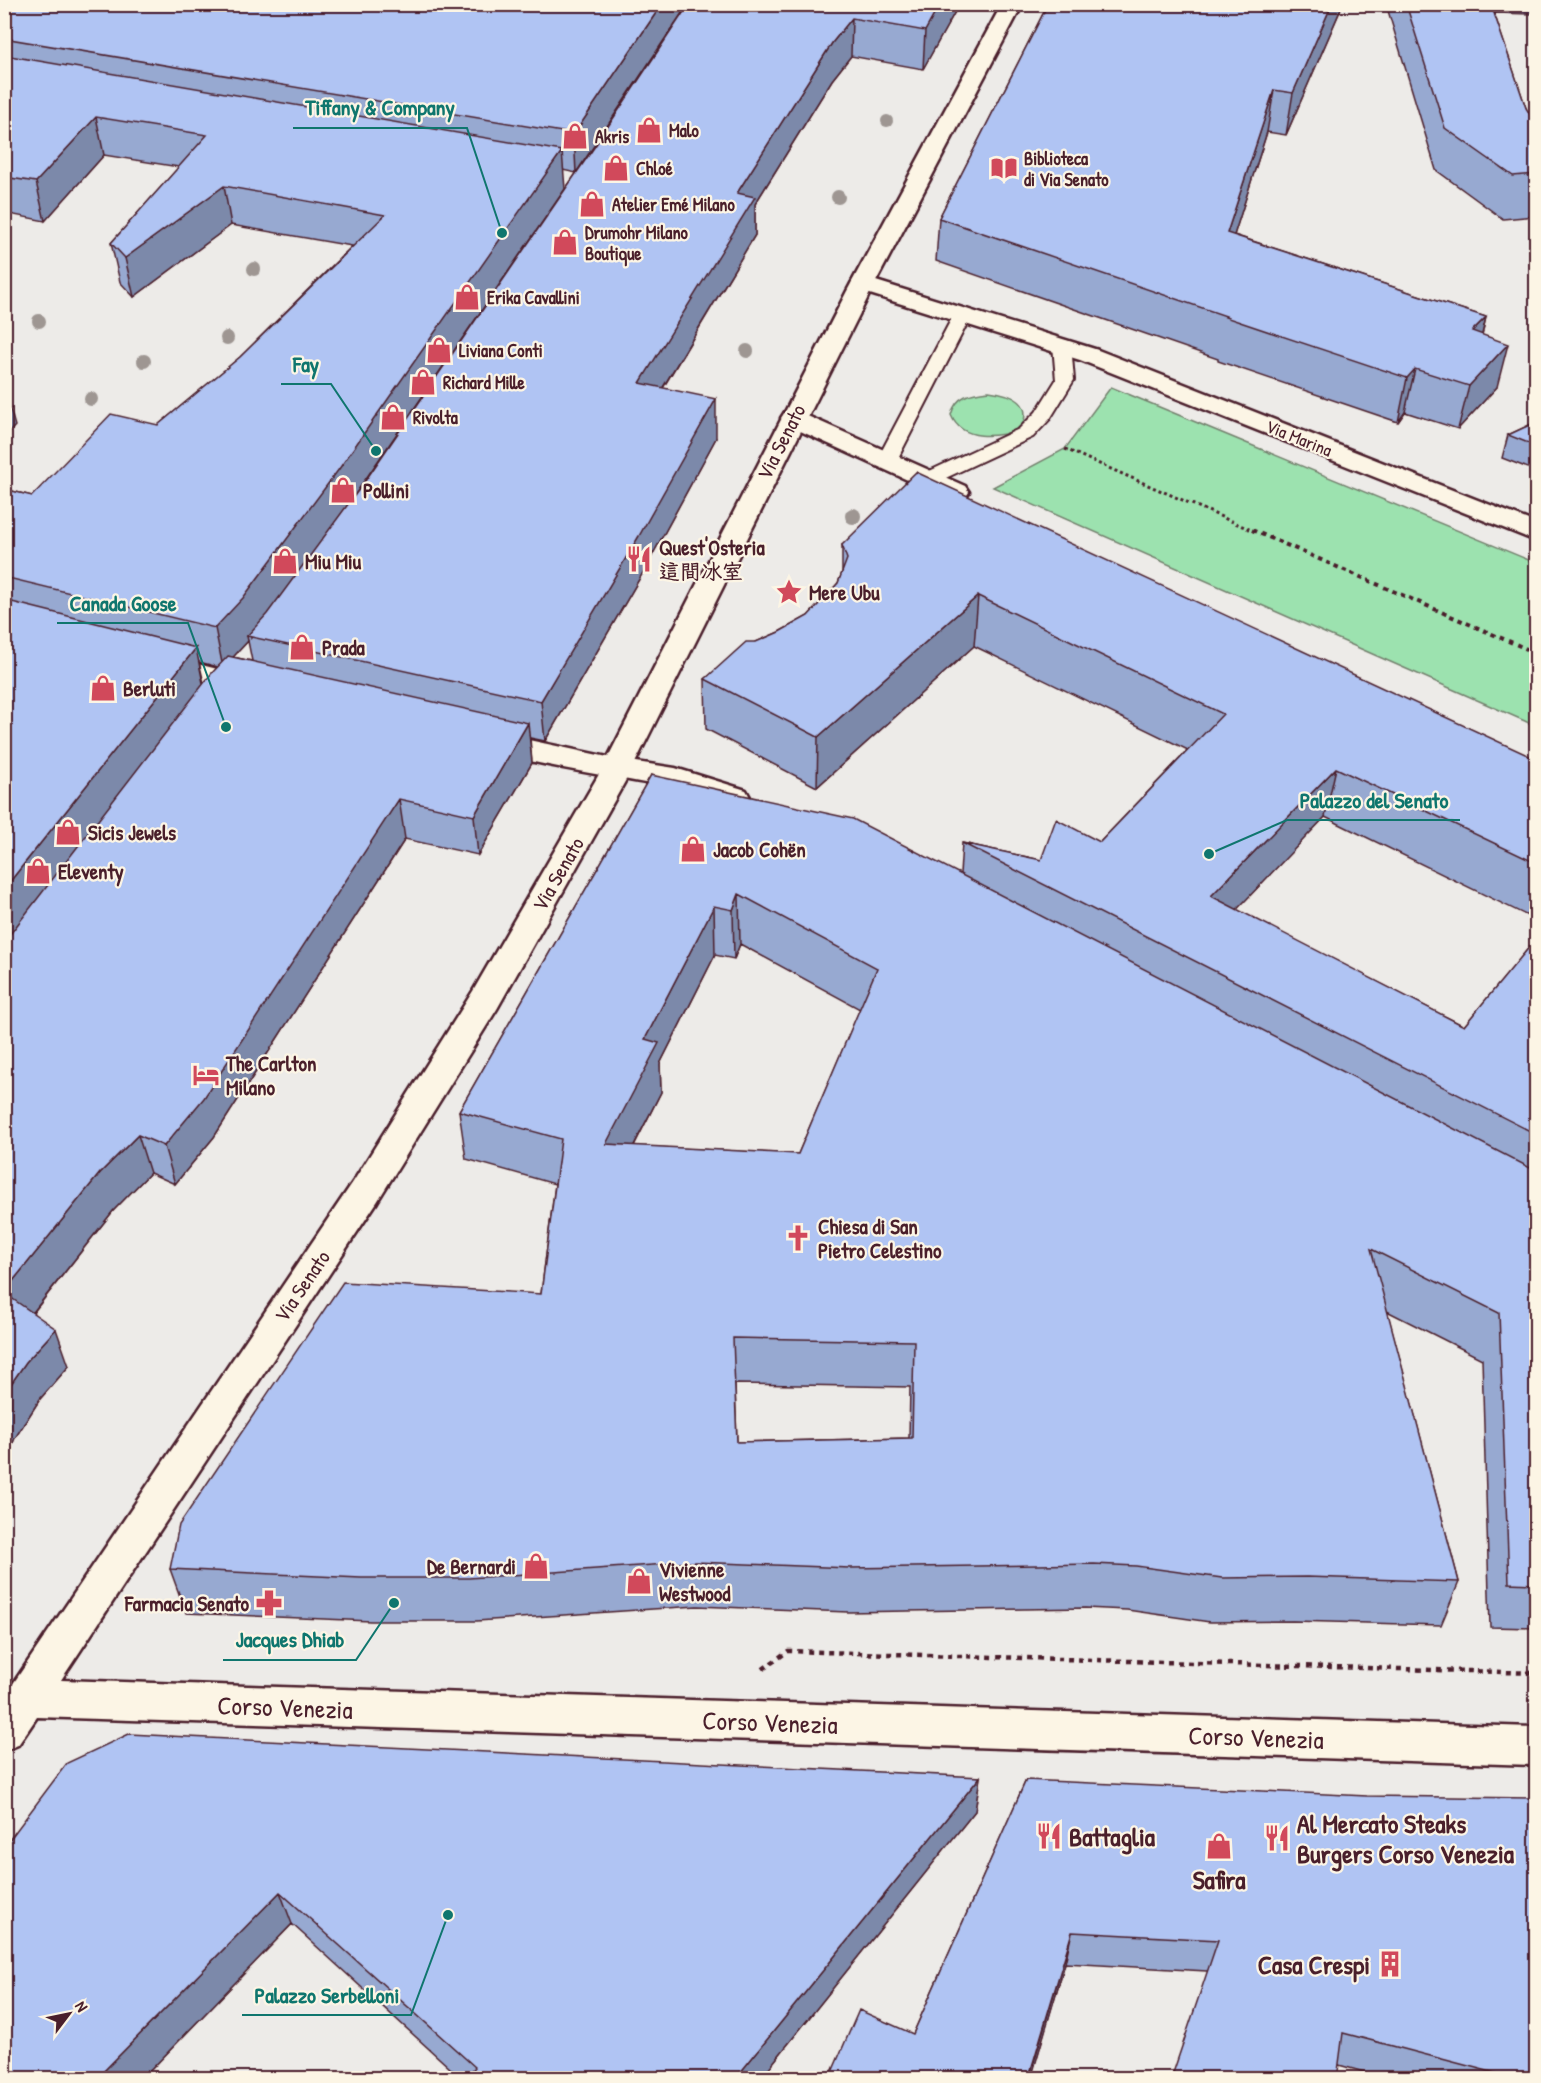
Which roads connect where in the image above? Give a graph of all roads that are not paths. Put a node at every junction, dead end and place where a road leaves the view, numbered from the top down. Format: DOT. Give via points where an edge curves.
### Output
graph roads {
  1 [pos="1013,4"];
  2 [pos="863,284"];
  3 [pos="963,314"];
  4 [pos="1062,345"];
  5 [pos="794,418"];
  6 [pos="887,460"];
  7 [pos="928,479"];
  8 [pos="982,505"];
  9 [pos="1536,532"];
  10 [pos="129,656"];
  11 [pos="276,692"];
  12 [pos="458,734"];
  13 [pos="617,769"];
  14 [pos="758,804"];
  15 [pos="15,1699"];
  16 [pos="4,1732"];
  17 [pos="1536,1746"];
  1 -- 2 [label="street, Via Senato"];
  2 -- 3 [label="street, Via Marina"];
  2 -- 5 [label="street, Via Senato"];
  3 -- 4 [label="street, Via Marina"];
  3 -- 6 [label="lane"];
  4 -- 7 [label="lane" via="1065,380 1043,415 1026,433"];
  4 -- 9 [label="street, Via Marina"];
  5 -- 6 [label="street"];
  5 -- 13 [label="street, Via Senato"];
  6 -- 7 [label="street"];
  7 -- 8 [label="street"];
  10 -- 11 [label="street"];
  12 -- 13 [label="street"];
  13 -- 14 [label="street" via="675,778"];
  13 -- 15 [label="street, Via Senato" via="485,1000 386,1160"];
  15 -- 16 [label="street, Via Senato"];
  15 -- 17 [label="street, Corso Venezia"];
}
